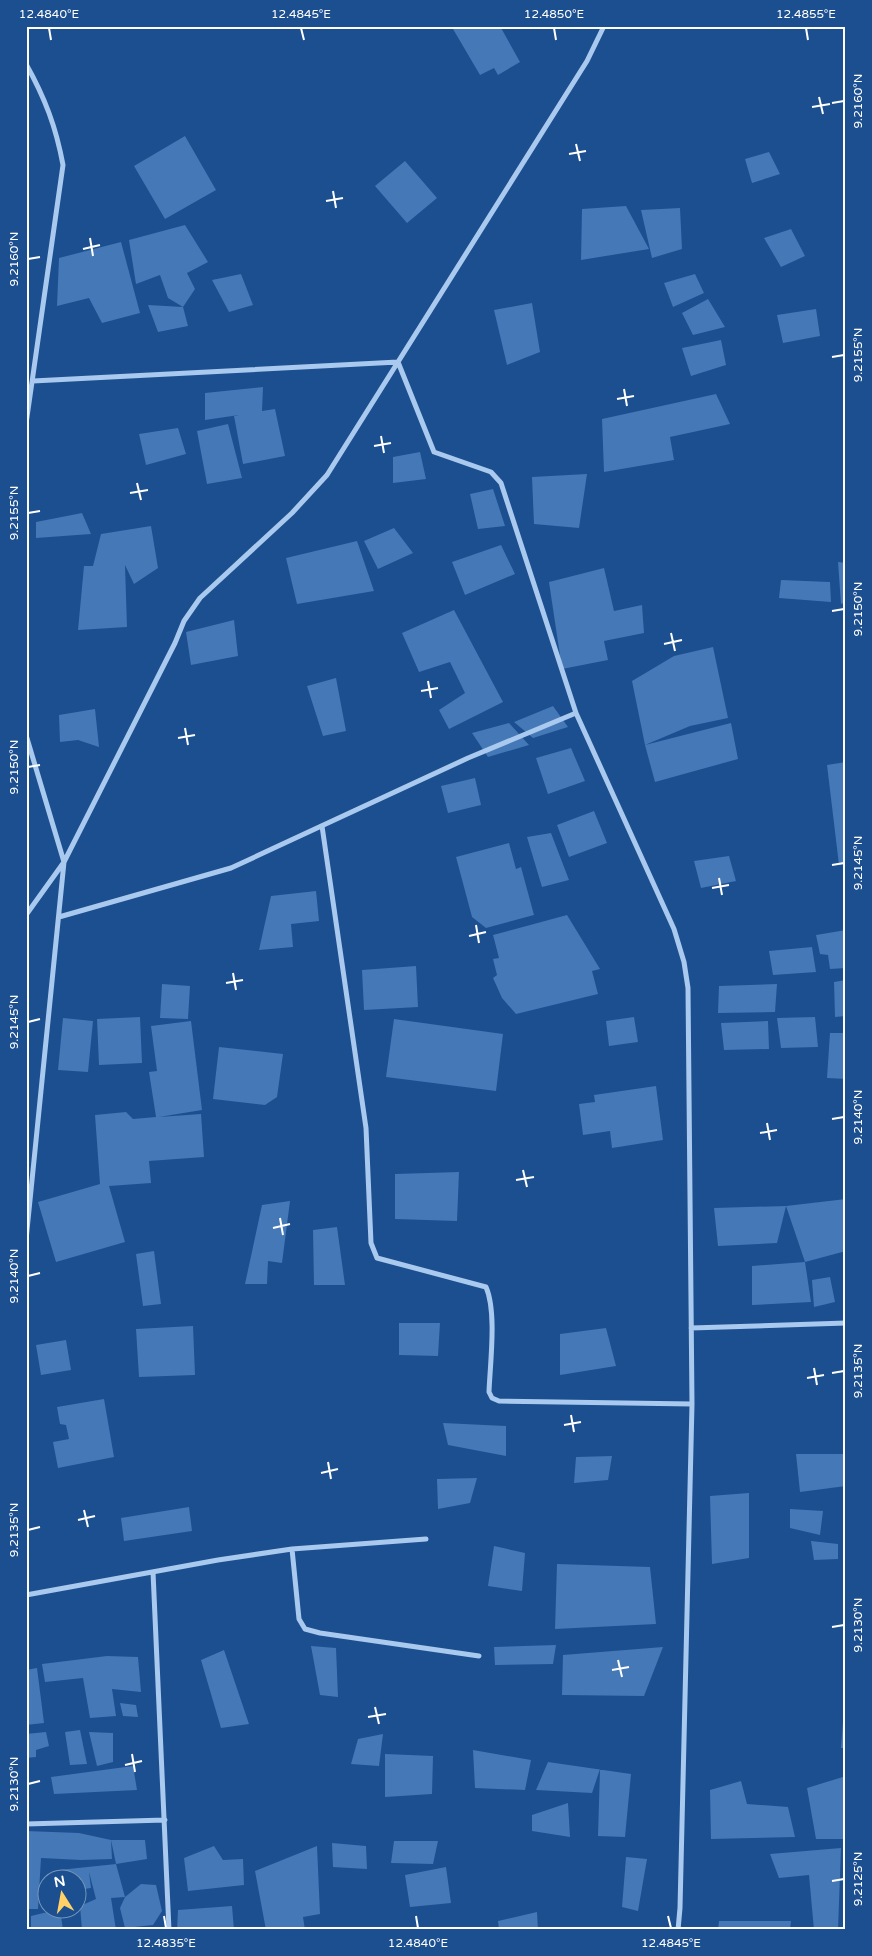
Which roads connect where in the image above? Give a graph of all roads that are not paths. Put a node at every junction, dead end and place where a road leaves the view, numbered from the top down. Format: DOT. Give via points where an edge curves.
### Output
graph roads {
  1 [pos="604,26"];
  2 [pos="26,64"];
  3 [pos="398,362"];
  4 [pos="33,381"];
  5 [pos="26,424"];
  6 [pos="576,713"];
  7 [pos="26,735"];
  8 [pos="322,826"];
  9 [pos="64,862"];
  10 [pos="26,915"];
  11 [pos="59,917"];
  12 [pos="26,1240"];
  13 [pos="846,1323"];
  14 [pos="691,1328"];
  15 [pos="692,1404"];
  16 [pos="426,1540"];
  17 [pos="292,1549"];
  18 [pos="153,1572"];
  19 [pos="26,1595"];
  20 [pos="479,1656"];
  21 [pos="165,1820"];
  22 [pos="26,1824"];
  23 [pos="169,1930"];
  24 [pos="678,1930"];
  1 -- 3 [label="street" via="587,61"];
  2 -- 4 [label="street" via="42,92 57,133 63,165"];
  3 -- 4 [label="street"];
  3 -- 6 [label="street" via="434,452 491,472 501,483"];
  3 -- 9 [label="street" via="327,475 292,513 200,598 184,621"];
  4 -- 5 [label="street"];
  6 -- 8 [label="street" via="468,758"];
  6 -- 14 [label="street" via="674,929 684,962 688,988"];
  7 -- 9 [label="street"];
  8 -- 11 [label="street" via="231,868"];
  8 -- 15 [label="street" via="366,1128 371,1243 377,1258 486,1287 492,1313 489,1392 492,1398 499,1401"];
  9 -- 10 [label="street"];
  9 -- 11 [label="street"];
  11 -- 12 [label="street"];
  13 -- 14 [label="street"];
  14 -- 15 [label="street"];
  15 -- 24 [label="street"];
  16 -- 17 [label="street"];
  17 -- 18 [label="street"];
  17 -- 20 [label="street" via="298,1619 305,1629"];
  18 -- 19 [label="street"];
  18 -- 21 [label="street"];
  21 -- 22 [label="street"];
  21 -- 23 [label="street"];
}
